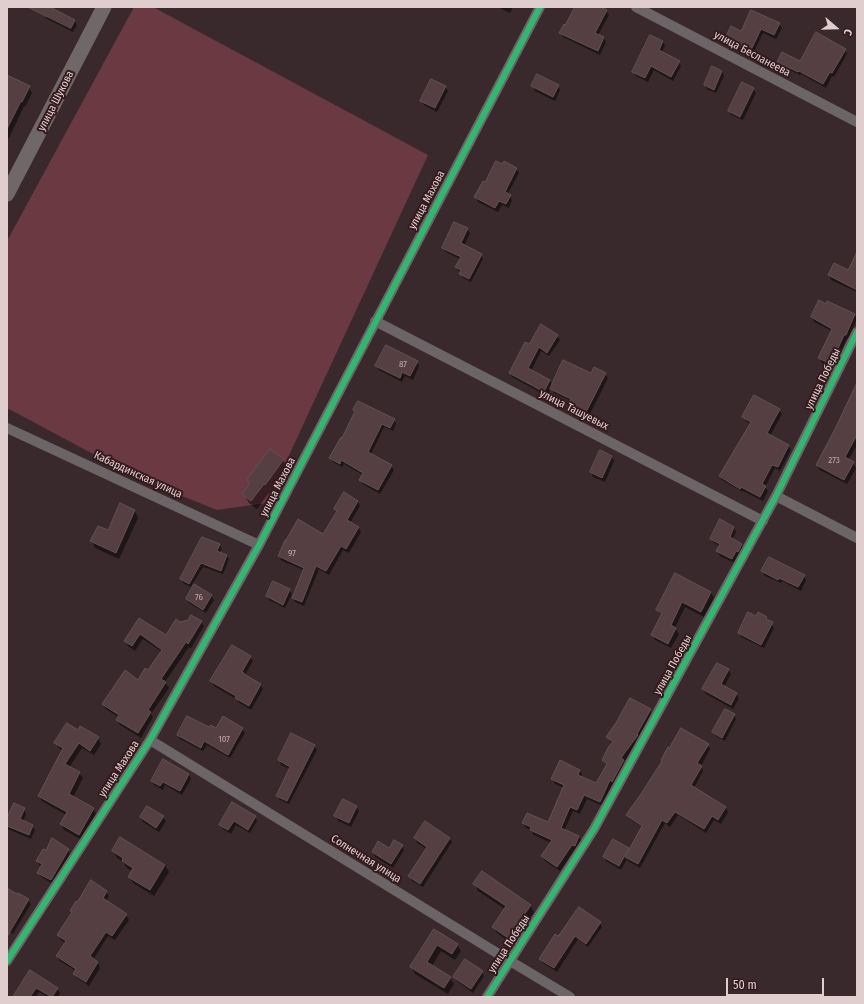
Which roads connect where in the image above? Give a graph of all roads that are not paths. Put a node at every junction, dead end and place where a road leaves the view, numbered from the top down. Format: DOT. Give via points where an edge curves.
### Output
graph roads {
  1 [pos="104,7"];
  2 [pos="540,7"];
  3 [pos="636,7"];
  4 [pos="857,122"];
  5 [pos="7,194"];
  6 [pos="375,321"];
  7 [pos="857,332"];
  8 [pos="7,428"];
  9 [pos="776,496"];
  10 [pos="762,521"];
  11 [pos="857,538"];
  12 [pos="259,545"];
  13 [pos="150,740"];
  14 [pos="7,961"];
  15 [pos="510,961"];
  16 [pos="487,997"];
  17 [pos="570,997"];
  1 -- 5 [label="main road, улица Шукова"];
  2 -- 6 [label="street, улица Махова"];
  3 -- 4 [label="street, улица Бесланеева"];
  6 -- 10 [label="street, улица Ташуевых"];
  6 -- 12 [label="street, улица Махова"];
  7 -- 9 [label="street, улица Победы"];
  8 -- 12 [label="street, Кабардинская улица"];
  9 -- 10 [label="street, улица Победы"];
  9 -- 11 [label="street"];
  10 -- 15 [label="street, улица Победы" via="594,829"];
  12 -- 13 [label="street, улица Махова"];
  13 -- 14 [label="street, улица Махова"];
  13 -- 15 [label="street, Солнечная улица"];
  15 -- 16 [label="street, улица Победы"];
  15 -- 17 [label="street, Солнечная улица"];
}
